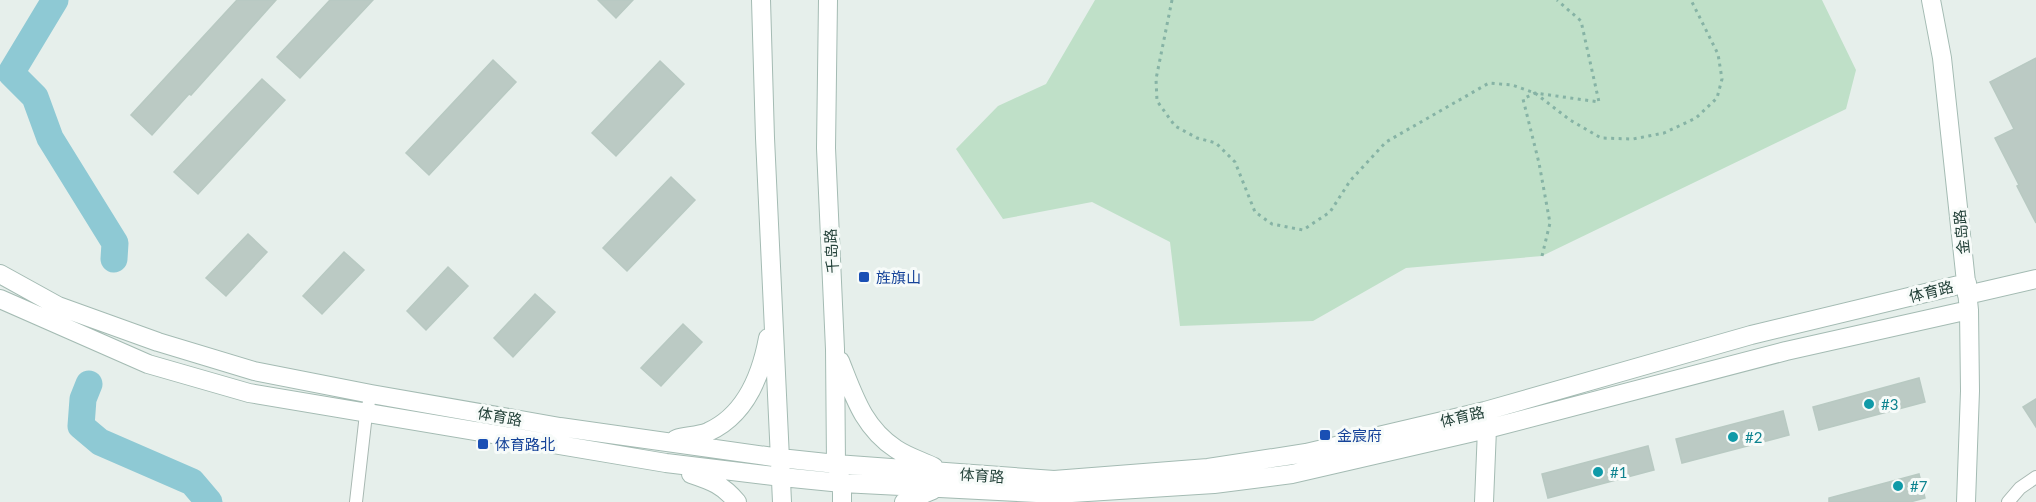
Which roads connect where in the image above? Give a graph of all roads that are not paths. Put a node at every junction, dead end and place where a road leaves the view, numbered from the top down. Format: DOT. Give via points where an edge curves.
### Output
graph roads {
  1 [pos="761,0"];
  2 [pos="828,0"];
  3 [pos="1931,0"];
  4 [pos="0,274"];
  5 [pos="2036,279"];
  6 [pos="1968,296"];
  7 [pos="0,299"];
  8 [pos="773,312"];
  9 [pos="835,349"];
  10 [pos="371,394"];
  11 [pos="1485,411"];
  12 [pos="366,414"];
  13 [pos="1487,429"];
  14 [pos="665,442"];
  15 [pos="614,454"];
  16 [pos="780,458"];
  17 [pos="836,465"];
  18 [pos="944,472"];
  19 [pos="782,477"];
  20 [pos="2036,477"];
  21 [pos="842,483"];
  22 [pos="935,488"];
  23 [pos="356,502"];
  24 [pos="737,502"];
  25 [pos="782,502"];
  26 [pos="842,502"];
  27 [pos="904,502"];
  28 [pos="1484,502"];
  29 [pos="1966,502"];
  30 [pos="2008,502"];
  1 -- 8 [label="street"];
  2 -- 9 [label="street, 千岛路" via="826,148"];
  3 -- 6 [label="street, 金岛路" via="1942,58"];
  4 -- 10 [label="street, 体育路" via="58,306 158,342 255,371"];
  5 -- 6 [label="street, 体育路"];
  6 -- 11 [label="street, 体育路" via="1751,335"];
  6 -- 13 [label="street, 体育路" via="1786,351"];
  6 -- 29 [label="street, 金岛路"];
  7 -- 12 [label="street, 体育路" via="148,364 249,393"];
  8 -- 14 [label="street" via="758,379 746,402 729,419 707,432"];
  8 -- 16 [label="street"];
  9 -- 17 [label="street, 千岛路"];
  9 -- 18 [label="street" via="850,391 878,435 898,451"];
  10 -- 12 [label="street"];
  10 -- 14 [label="street, 体育路"];
  11 -- 13 [label="street"];
  11 -- 18 [label="street, 体育路" via="1306,453 1208,468 1054,480"];
  12 -- 15 [label="street, 体育路"];
  12 -- 23 [label="street"];
  13 -- 22 [label="street, 体育路" via="1292,474 1214,484 1056,494"];
  13 -- 28 [label="street"];
  14 -- 16 [label="street, 体育路"];
  15 -- 19 [label="street, 体育路"];
  15 -- 24 [label="street" via="631,462 714,481"];
  16 -- 17 [label="street, 体育路"];
  16 -- 19 [label="street"];
  17 -- 18 [label="street, 体育路"];
  17 -- 21 [label="street, 千岛路"];
  19 -- 21 [label="street, 体育路"];
  19 -- 25 [label="street"];
  20 -- 30 [label="street"];
  21 -- 22 [label="street, 体育路"];
  21 -- 26 [label="street, 千岛路"];
  22 -- 27 [label="street"];
}
